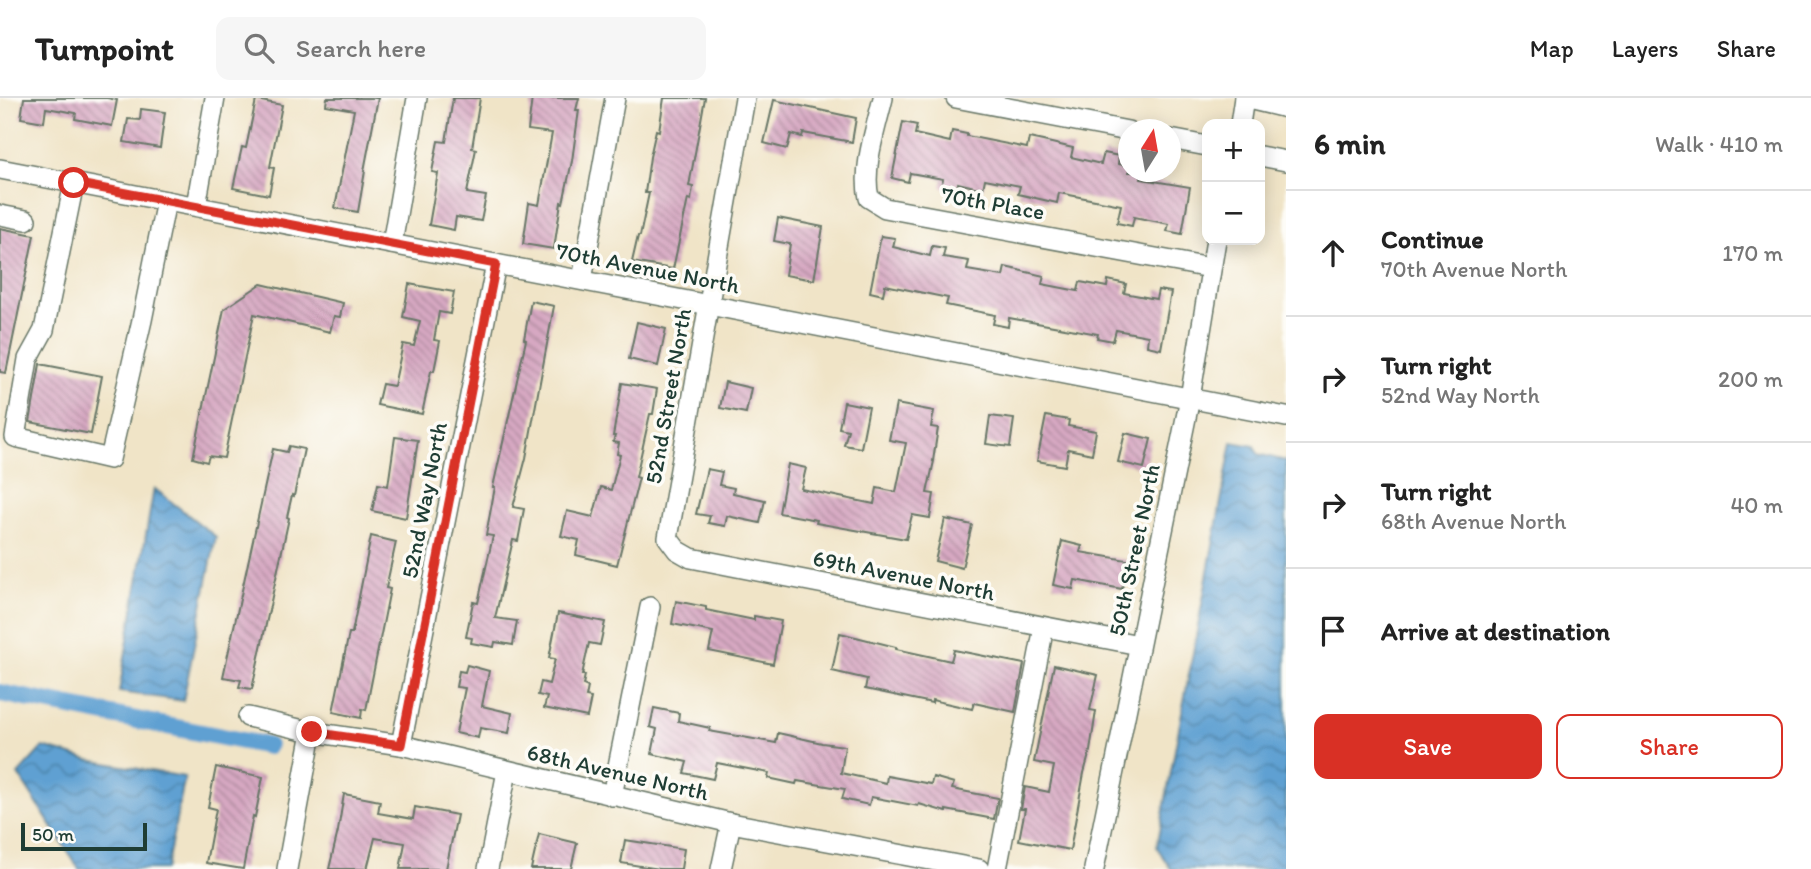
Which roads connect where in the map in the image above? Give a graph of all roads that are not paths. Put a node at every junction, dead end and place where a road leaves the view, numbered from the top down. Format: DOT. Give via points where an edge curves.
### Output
graph roads {
  1 [pos="215,98"];
  2 [pos="417,98"];
  3 [pos="615,98"];
  4 [pos="745,98"];
  5 [pos="883,98"];
  6 [pos="956,98"];
  7 [pos="1244,98"];
  8 [pos="987,101"];
  9 [pos="1286,108"];
  10 [pos="1241,119"];
  11 [pos="1118,129"];
  12 [pos="1181,141"];
  13 [pos="1202,145"];
  14 [pos="1265,157"];
  15 [pos="1286,161"];
  16 [pos="0,169"];
  17 [pos="74,183"];
  18 [pos="166,201"];
  19 [pos="196,206"];
  20 [pos="0,215"];
  21 [pos="26,220"];
  22 [pos="392,244"];
  23 [pos="1215,245"];
  24 [pos="496,264"];
  25 [pos="1210,268"];
  26 [pos="582,280"];
  27 [pos="709,305"];
  28 [pos="1190,398"];
  29 [pos="1286,417"];
  30 [pos="668,538"];
  31 [pos="650,607"];
  32 [pos="1044,627"];
  33 [pos="1139,645"];
  34 [pos="248,717"];
  35 [pos="312,732"];
  36 [pos="401,745"];
  37 [pos="506,771"];
  38 [pos="612,796"];
  39 [pos="731,823"];
  40 [pos="287,869"];
  41 [pos="488,869"];
  42 [pos="722,869"];
  43 [pos="979,869"];
  44 [pos="997,869"];
  45 [pos="1094,869"];
  1 -- 19 [label="street"];
  2 -- 22 [label="street"];
  3 -- 26 [label="street"];
  4 -- 27 [label="street, 52nd Street North"];
  5 -- 25 [label="street, 70th Place" via="867,188 869,198 886,208"];
  6 -- 8 [label="street"];
  7 -- 9 [label="street"];
  7 -- 10 [label="street"];
  8 -- 11 [label="street"];
  12 -- 13 [label="street"];
  14 -- 15 [label="street"];
  16 -- 17 [label="street, 70th Avenue North"];
  17 -- 18 [label="street, 70th Avenue North"];
  17 -- 18 [label="street" via="44,330 27,359 15,437 110,459"];
  18 -- 19 [label="street, 70th Avenue North"];
  19 -- 22 [label="street, 70th Avenue North"];
  20 -- 21 [label="street"];
  22 -- 24 [label="street, 70th Avenue North"];
  23 -- 25 [label="street, 50th Street North"];
  24 -- 26 [label="street, 70th Avenue North"];
  24 -- 36 [label="street, 52nd Way North"];
  25 -- 28 [label="street, 50th Street North"];
  26 -- 27 [label="street, 70th Avenue North"];
  27 -- 28 [label="street, 70th Avenue North"];
  27 -- 30 [label="street, 52nd Street North"];
  28 -- 29 [label="street, 70th Avenue North"];
  28 -- 33 [label="street, 50th Street North"];
  30 -- 32 [label="street, 69th Avenue North" via="691,558"];
  31 -- 38 [label="street"];
  32 -- 33 [label="street, 69th Avenue North"];
  32 -- 44 [label="street"];
  33 -- 45 [label="street, 50th Street North"];
  34 -- 35 [label="street, 68th Avenue North"];
  35 -- 36 [label="street, 68th Avenue North"];
  35 -- 40 [label="street"];
  36 -- 37 [label="street, 68th Avenue North"];
  37 -- 38 [label="street, 68th Avenue North"];
  37 -- 41 [label="street"];
  38 -- 39 [label="street, 68th Avenue North"];
  39 -- 42 [label="street"];
  39 -- 43 [label="street, 68th Avenue North"];
}
